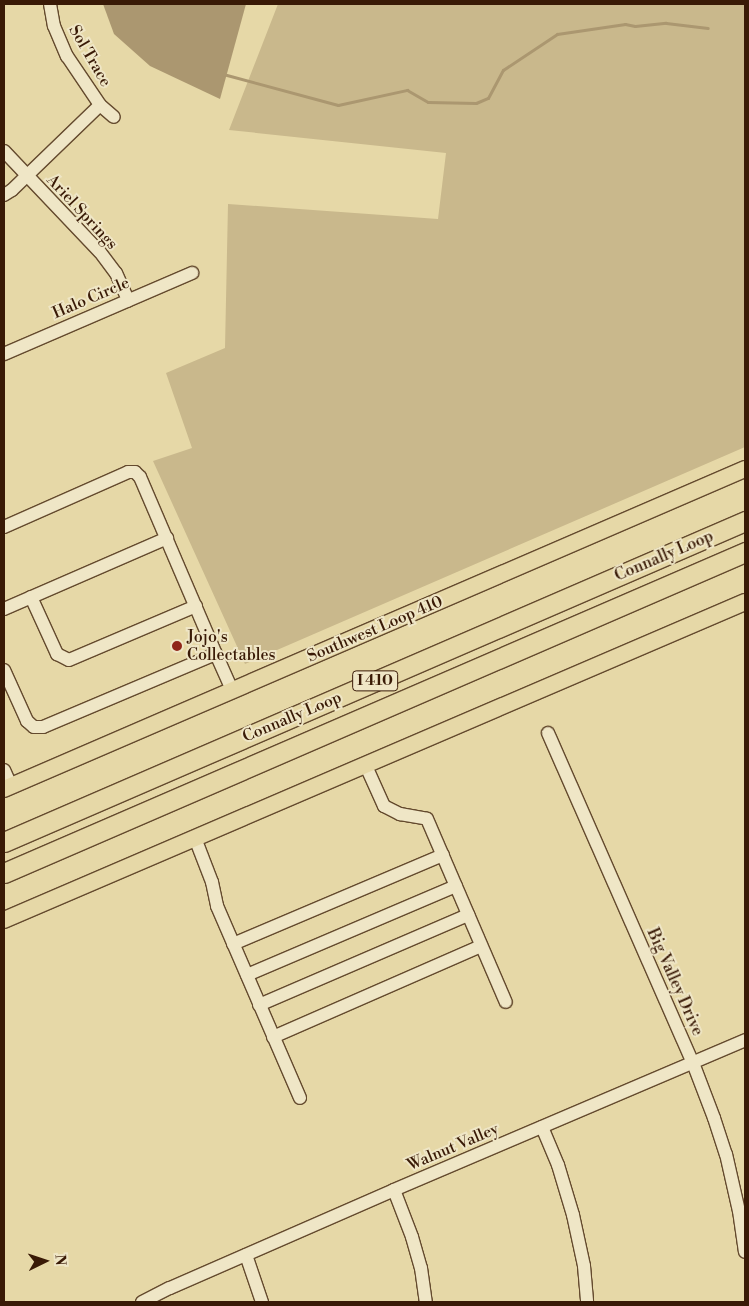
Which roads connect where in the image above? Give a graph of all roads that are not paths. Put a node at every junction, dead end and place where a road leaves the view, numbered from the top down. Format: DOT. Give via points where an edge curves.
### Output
graph roads {
  1 [pos="50,4"];
  2 [pos="100,105"];
  3 [pos="114,117"];
  4 [pos="4,152"];
  5 [pos="26,176"];
  6 [pos="4,195"];
  7 [pos="192,273"];
  8 [pos="128,300"];
  9 [pos="4,354"];
  10 [pos="745,469"];
  11 [pos="745,520"];
  12 [pos="4,526"];
  13 [pos="167,538"];
  14 [pos="745,552"];
  15 [pos="31,597"];
  16 [pos="745,602"];
  17 [pos="196,606"];
  18 [pos="4,609"];
  19 [pos="216,654"];
  20 [pos="4,670"];
  21 [pos="232,690"];
  22 [pos="548,733"];
  23 [pos="366,766"];
  24 [pos="4,770"];
  25 [pos="7,788"];
  26 [pos="195,838"];
  27 [pos="4,842"];
  28 [pos="443,855"];
  29 [pos="4,873"];
  30 [pos="456,886"];
  31 [pos="468,915"];
  32 [pos="4,920"];
  33 [pos="233,944"];
  34 [pos="482,946"];
  35 [pos="247,975"];
  36 [pos="506,1002"];
  37 [pos="259,1004"];
  38 [pos="273,1037"];
  39 [pos="745,1040"];
  40 [pos="693,1063"];
  41 [pos="300,1098"];
  42 [pos="542,1127"];
  43 [pos="394,1190"];
  44 [pos="745,1252"];
  45 [pos="246,1255"];
  46 [pos="142,1302"];
  47 [pos="262,1302"];
  48 [pos="426,1302"];
  49 [pos="587,1302"];
  1 -- 2 [label="street, Sol Trace" via="54,26 67,56"];
  2 -- 3 [label="street, Sol Trace"];
  2 -- 5 [label="street"];
  4 -- 5 [label="street, Ariel Springs"];
  5 -- 6 [label="street"];
  5 -- 8 [label="street, Ariel Springs" via="100,252 116,273"];
  7 -- 8 [label="street, Halo Circle"];
  8 -- 9 [label="street, Halo Circle"];
  10 -- 21 [label="main road, Southwest Loop 410"];
  11 -- 27 [label="highway, Connally Loop / I 410"];
  12 -- 13 [label="street" via="128,472 135,472"];
  13 -- 15 [label="street"];
  13 -- 17 [label="street"];
  14 -- 29 [label="highway, Connally Loop / I 410"];
  15 -- 17 [label="street" via="57,654 69,660"];
  15 -- 18 [label="street"];
  16 -- 23 [label="main road"];
  17 -- 19 [label="street"];
  19 -- 20 [label="street" via="43,727 34,727 27,722"];
  19 -- 21 [label="street"];
  21 -- 25 [label="main road, Southwest Loop 410"];
  22 -- 40 [label="street, Big Valley Drive"];
  23 -- 26 [label="main road"];
  23 -- 28 [label="street" via="384,806 400,814 427,819"];
  24 -- 25 [label="street"];
  26 -- 32 [label="main road"];
  26 -- 33 [label="street"];
  28 -- 30 [label="street"];
  28 -- 33 [label="street"];
  30 -- 31 [label="street"];
  30 -- 35 [label="street"];
  31 -- 34 [label="street"];
  31 -- 37 [label="street"];
  33 -- 35 [label="street"];
  34 -- 36 [label="street"];
  34 -- 38 [label="street"];
  35 -- 37 [label="street"];
  37 -- 38 [label="street"];
  38 -- 41 [label="street"];
  39 -- 40 [label="street, Walnut Valley"];
  40 -- 42 [label="street, Walnut Valley"];
  40 -- 44 [label="street, Big Valley Drive" via="726,1154 740,1210"];
  42 -- 43 [label="street, Walnut Valley"];
  42 -- 49 [label="street" via="573,1215 584,1266"];
  43 -- 45 [label="street, Walnut Valley"];
  43 -- 48 [label="street" via="412,1237"];
  45 -- 46 [label="street, Walnut Valley"];
  45 -- 47 [label="street"];
}
